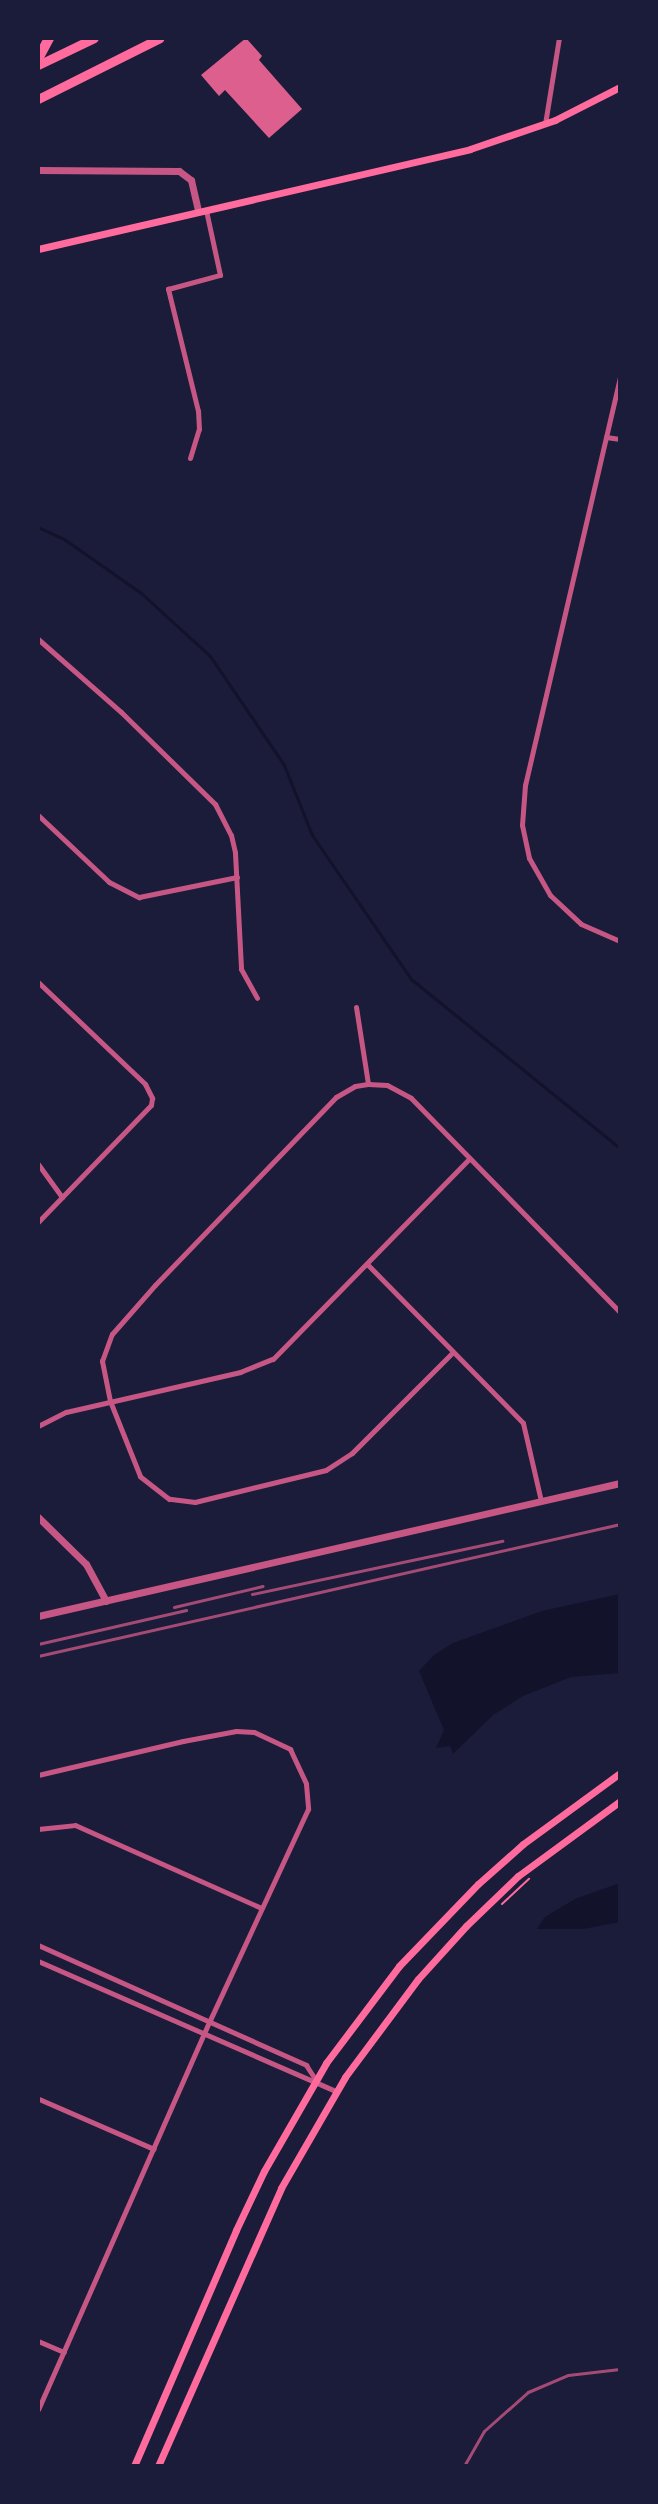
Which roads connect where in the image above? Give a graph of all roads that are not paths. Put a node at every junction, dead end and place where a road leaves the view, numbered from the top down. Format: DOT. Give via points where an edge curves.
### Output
graph roads {
  1 [pos="49,38"];
  2 [pos="94,38"];
  3 [pos="559,38"];
  4 [pos="155,39"];
  5 [pos="38,59"];
  6 [pos="38,65"];
  7 [pos="620,87"];
  8 [pos="38,99"];
  9 [pos="545,124"];
  10 [pos="38,170"];
  11 [pos="202,210"];
  12 [pos="38,249"];
  13 [pos="620,377"];
  14 [pos="606,437"];
  15 [pos="620,439"];
  16 [pos="190,458"];
  17 [pos="38,639"];
  18 [pos="38,815"];
  19 [pos="237,877"];
  20 [pos="620,941"];
  21 [pos="38,982"];
  22 [pos="257,998"];
  23 [pos="356,1007"];
  24 [pos="368,1084"];
  25 [pos="469,1159"];
  26 [pos="38,1164"];
  27 [pos="62,1197"];
  28 [pos="38,1222"];
  29 [pos="368,1265"];
  30 [pos="620,1312"];
  31 [pos="453,1352"];
  32 [pos="110,1401"];
  33 [pos="38,1426"];
  34 [pos="620,1483"];
  35 [pos="541,1501"];
  36 [pos="38,1517"];
  37 [pos="106,1601"];
  38 [pos="38,1616"];
  39 [pos="620,1773"];
  40 [pos="38,1775"];
  41 [pos="620,1801"];
  42 [pos="38,1829"];
  43 [pos="261,1908"];
  44 [pos="38,1945"];
  45 [pos="38,1961"];
  46 [pos="209,2022"];
  47 [pos="203,2035"];
  48 [pos="316,2080"];
  49 [pos="336,2091"];
  50 [pos="39,2099"];
  51 [pos="154,2149"];
  52 [pos="38,2341"];
  53 [pos="64,2352"];
  54 [pos="38,2409"];
  55 [pos="134,2466"];
  56 [pos="158,2466"];
  1 -- 5 [label="highway"];
  2 -- 6 [label="highway"];
  3 -- 9 [label="street"];
  4 -- 8 [label="highway"];
  7 -- 9 [label="main road"];
  9 -- 11 [label="main road" via="439,157"];
  10 -- 11 [label="street" via="183,172"];
  11 -- 12 [label="main road"];
  11 -- 16 [label="street" via="220,275 168,289 198,411 199,429"];
  13 -- 14 [label="street"];
  14 -- 15 [label="street"];
  14 -- 20 [label="street" via="525,785 522,825 529,858 550,895 581,924"];
  17 -- 19 [label="street" via="203,790 231,835"];
  18 -- 19 [label="street" via="109,882 139,897"];
  19 -- 22 [label="street" via="238,957"];
  21 -- 27 [label="street" via="150,1090 151,1105"];
  23 -- 24 [label="street"];
  24 -- 25 [label="street" via="387,1085 411,1098"];
  24 -- 32 [label="street" via="336,1097 123,1319 102,1361"];
  25 -- 29 [label="street"];
  25 -- 30 [label="street"];
  26 -- 27 [label="street"];
  27 -- 28 [label="street"];
  29 -- 31 [label="street"];
  29 -- 32 [label="street" via="262,1365"];
  31 -- 32 [label="street" via="352,1453 326,1470 195,1502 169,1499 140,1476"];
  31 -- 35 [label="street" via="523,1423"];
  32 -- 33 [label="street" via="54,1416"];
  34 -- 35 [label="street"];
  35 -- 37 [label="street"];
  36 -- 37 [label="street" via="86,1564"];
  37 -- 38 [label="street"];
  39 -- 48 [label="main road" via="523,1844 434,1927 360,2016"];
  40 -- 43 [label="street" via="236,1731 272,1738 290,1749 300,1765 308,1809"];
  41 -- 49 [label="main road" via="518,1876 466,1926 418,1979"];
  42 -- 43 [label="street" via="75,1825"];
  43 -- 46 [label="street"];
  44 -- 46 [label="street"];
  45 -- 47 [label="street"];
  46 -- 47 [label="street"];
  46 -- 48 [label="street" via="306,2065"];
  47 -- 48 [label="street" via="300,2078"];
  47 -- 51 [label="street"];
  48 -- 49 [label="street"];
  48 -- 55 [label="main road" via="236,2230"];
  49 -- 56 [label="main road" via="281,2188"];
  50 -- 51 [label="street"];
  51 -- 53 [label="street"];
  52 -- 53 [label="street"];
  53 -- 54 [label="street"];
}
